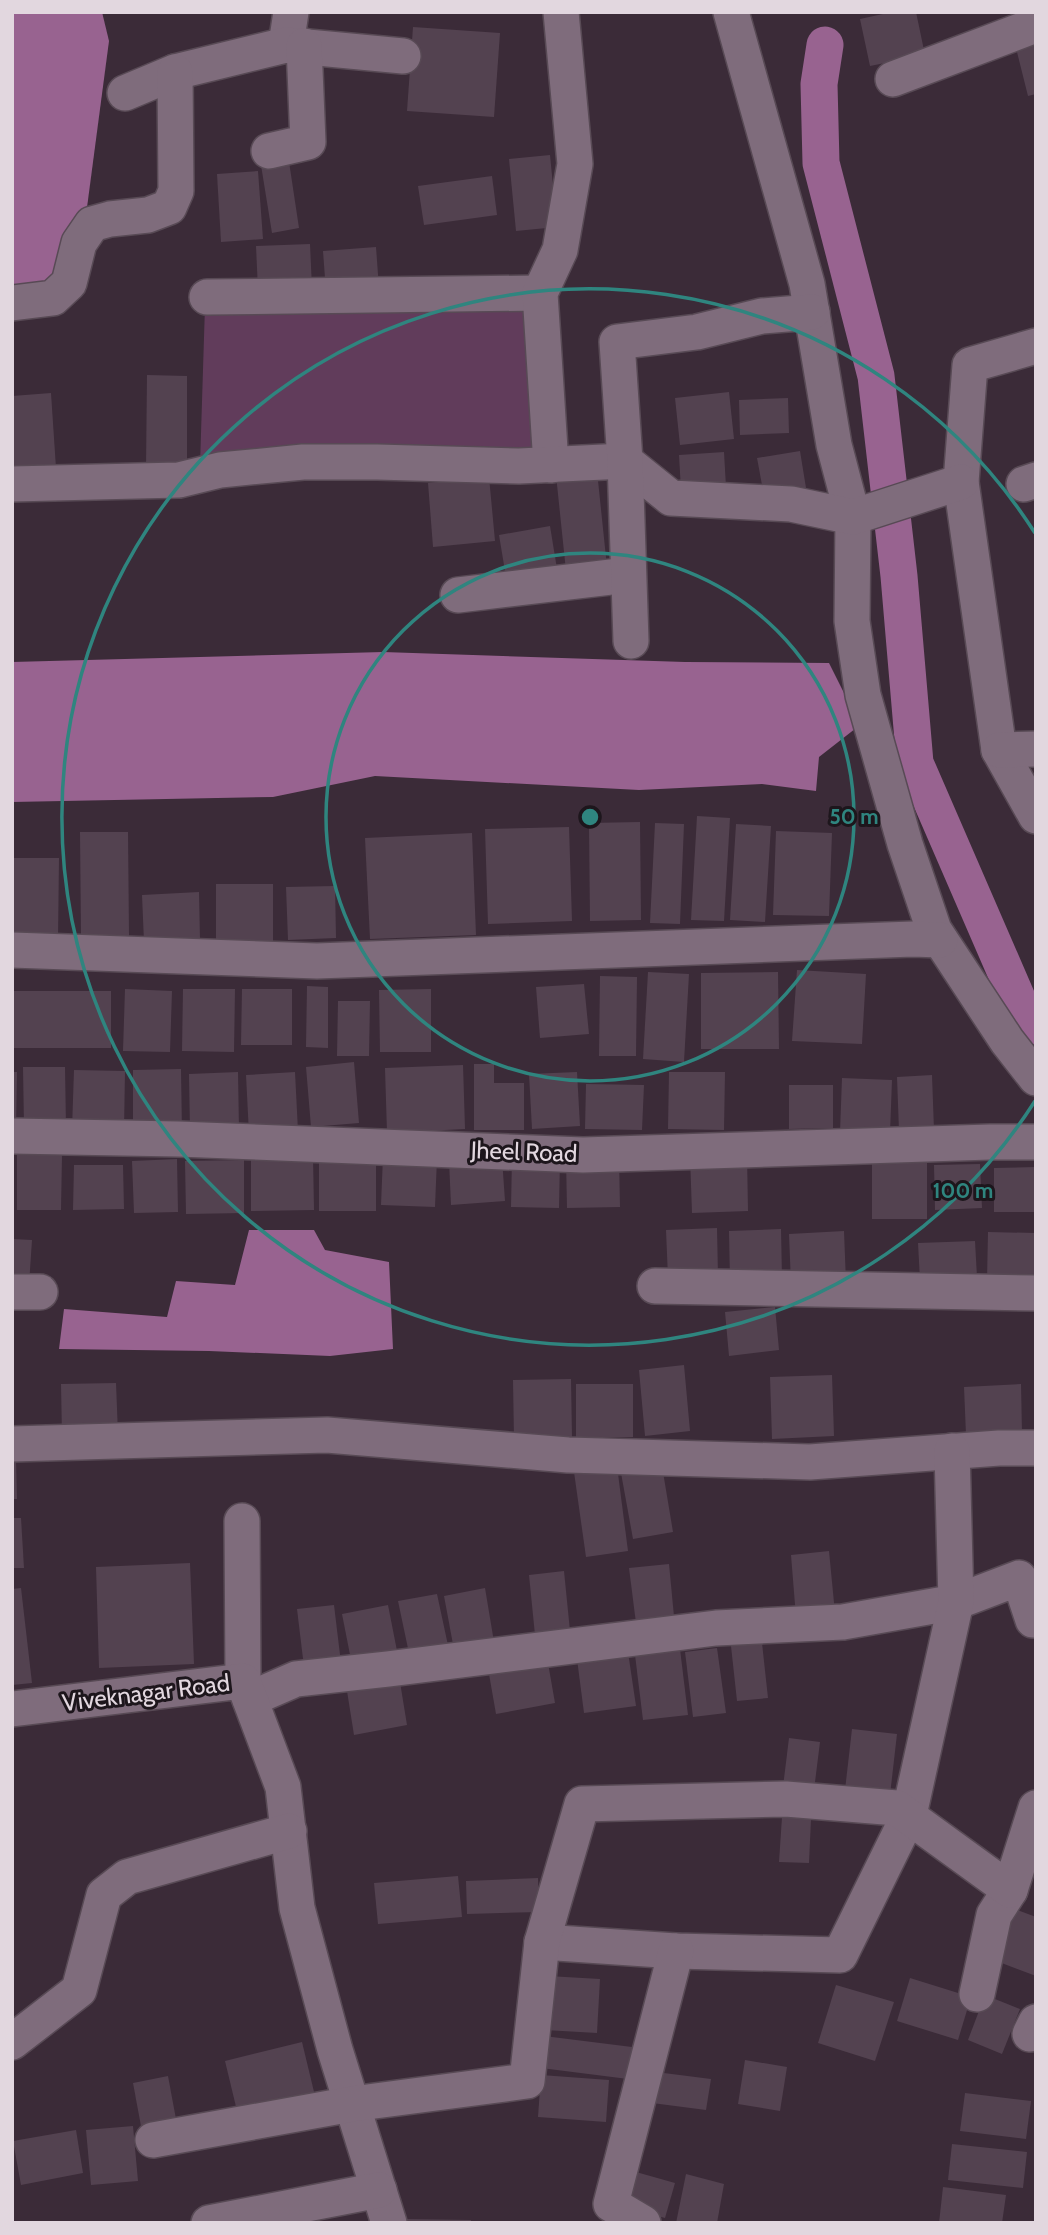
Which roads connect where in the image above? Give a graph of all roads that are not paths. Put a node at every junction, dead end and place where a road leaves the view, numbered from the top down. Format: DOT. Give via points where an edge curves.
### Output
graph roads {
  1 [pos="561,12"];
  2 [pos="733,19"];
  3 [pos="1036,25"];
  4 [pos="294,34"];
  5 [pos="403,56"];
  6 [pos="175,72"];
  7 [pos="893,79"];
  8 [pos="125,93"];
  9 [pos="269,151"];
  10 [pos="540,293"];
  11 [pos="207,297"];
  12 [pos="12,303"];
  13 [pos="812,312"];
  14 [pos="1033,356"];
  15 [pos="625,461"];
  16 [pos="551,464"];
  17 [pos="961,482"];
  18 [pos="12,484"];
  19 [pos="853,517"];
  20 [pos="628,575"];
  21 [pos="458,595"];
  22 [pos="631,641"];
  23 [pos="999,750"];
  24 [pos="1036,750"];
  25 [pos="1036,816"];
  26 [pos="940,940"];
  27 [pos="12,950"];
  28 [pos="1036,1078"];
  29 [pos="12,1136"];
  30 [pos="1036,1142"];
  31 [pos="655,1286"];
  32 [pos="1036,1293"];
  33 [pos="12,1444"];
  34 [pos="1036,1448"];
  35 [pos="953,1451"];
  36 [pos="242,1521"];
  37 [pos="956,1602"];
  38 [pos="1036,1620"];
  39 [pos="250,1699"];
  40 [pos="12,1709"];
  41 [pos="1036,1808"];
  42 [pos="909,1815"];
  43 [pos="289,1831"];
  44 [pos="1010,1890"];
  45 [pos="542,1942"];
  46 [pos="676,1951"];
  47 [pos="977,1994"];
  48 [pos="12,2042"];
  49 [pos="352,2104"];
  50 [pos="153,2140"];
  51 [pos="384,2206"];
  52 [pos="209,2223"];
  53 [pos="643,2223"];
  1 -- 10 [label="street" via="575,164 560,250"];
  2 -- 13 [label="street"];
  3 -- 7 [label="street"];
  4 -- 5 [label="street"];
  4 -- 6 [label="street"];
  4 -- 9 [label="street" via="308,142"];
  6 -- 8 [label="street"];
  6 -- 12 [label="street" via="176,191 169,208 92,224 79,243 69,283 53,298"];
  10 -- 11 [label="street"];
  10 -- 16 [label="street"];
  13 -- 15 [label="street" via="762,316 697,332 617,342"];
  13 -- 19 [label="street" via="834,445"];
  14 -- 17 [label="street" via="970,365"];
  15 -- 16 [label="street"];
  15 -- 19 [label="street" via="671,498 791,504"];
  15 -- 20 [label="street"];
  16 -- 18 [label="street" via="303,462 220,470 179,480"];
  17 -- 19 [label="street"];
  17 -- 23 [label="street"];
  19 -- 26 [label="street" via="852,621 863,695 905,844"];
  20 -- 21 [label="street"];
  20 -- 22 [label="street"];
  23 -- 24 [label="street"];
  23 -- 25 [label="street"];
  26 -- 27 [label="street" via="317,961"];
  26 -- 28 [label="street"];
  29 -- 30 [label="street, Jheel Road" via="583,1155"];
  31 -- 32 [label="street"];
  33 -- 35 [label="street" via="327,1434 568,1455 810,1462"];
  34 -- 35 [label="street"];
  35 -- 37 [label="street"];
  36 -- 39 [label="street"];
  37 -- 38 [label="street, Viveknagar Road" via="1019,1578"];
  37 -- 39 [label="street, Viveknagar Road" via="843,1622 716,1628 296,1679"];
  37 -- 42 [label="street"];
  39 -- 40 [label="street, Viveknagar Road"];
  39 -- 43 [label="street" via="283,1787"];
  41 -- 44 [label="street"];
  42 -- 44 [label="street"];
  42 -- 45 [label="street" via="897,1808 786,1799 582,1804"];
  42 -- 46 [label="street" via="840,1955"];
  43 -- 48 [label="street" via="127,1877 104,1895 79,1990"];
  43 -- 49 [label="street" via="297,1908"];
  44 -- 47 [label="street" via="994,1915"];
  45 -- 46 [label="street"];
  45 -- 49 [label="street" via="527,2081"];
  46 -- 53 [label="street" via="611,2204"];
  49 -- 50 [label="street"];
  49 -- 51 [label="street"];
  51 -- 52 [label="street"];
}
